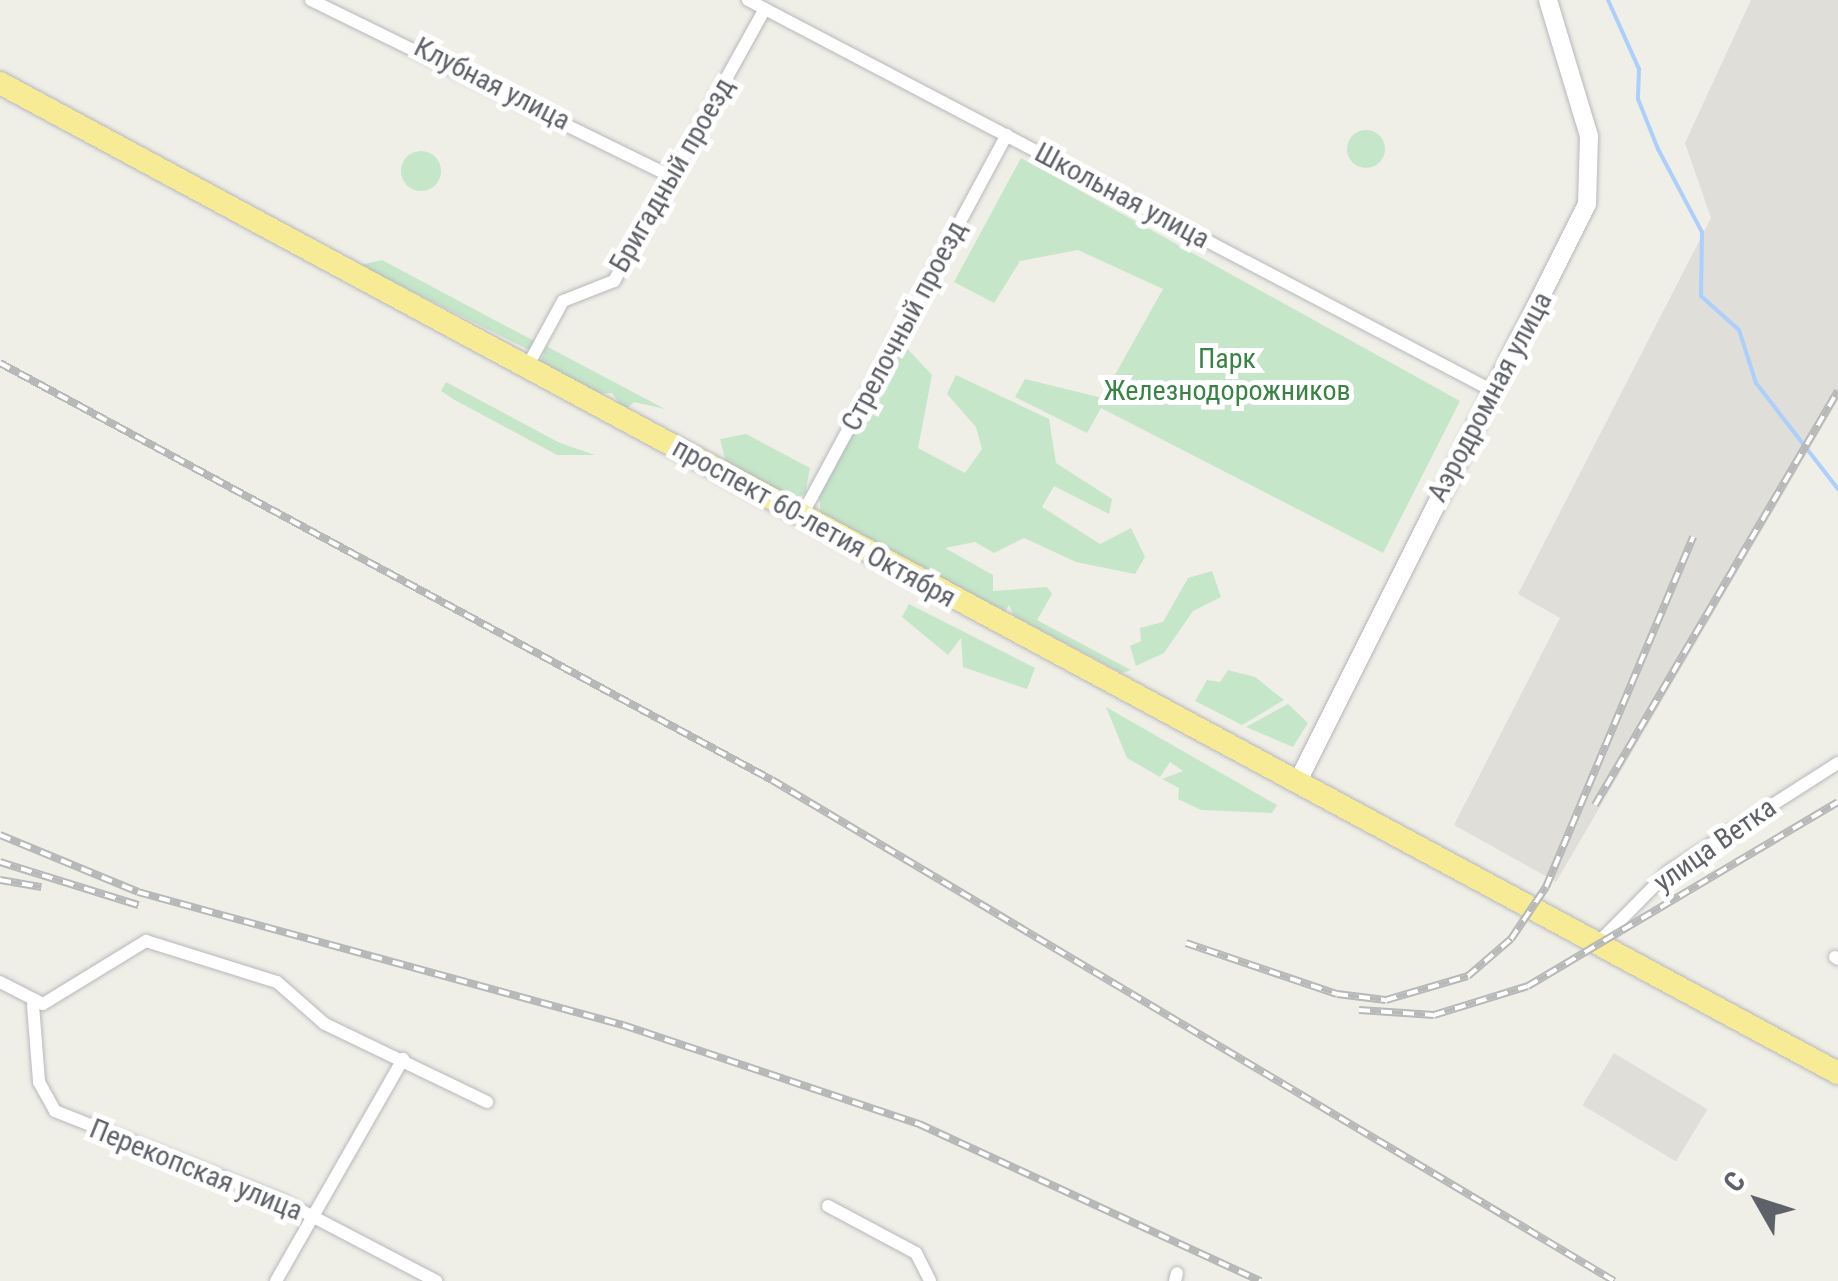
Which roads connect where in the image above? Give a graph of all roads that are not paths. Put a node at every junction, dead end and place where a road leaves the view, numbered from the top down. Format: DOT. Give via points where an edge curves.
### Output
graph roads {
  1 [pos="311,0"];
  2 [pos="748,0"];
  3 [pos="1548,0"];
  4 [pos="765,9"];
  5 [pos="0,84"];
  6 [pos="1007,134"];
  7 [pos="671,176"];
  8 [pos="527,367"];
  9 [pos="1495,392"];
  10 [pos="801,517"];
  11 [pos="1838,763"];
  12 [pos="1299,779"];
  13 [pos="1601,940"];
  14 [pos="1630,957"];
  15 [pos="0,982"];
  16 [pos="33,1005"];
  17 [pos="403,1059"];
  18 [pos="1838,1073"];
  19 [pos="1838,1085"];
  20 [pos="487,1102"];
  21 [pos="828,1206"];
  22 [pos="310,1215"];
  23 [pos="276,1281"];
  24 [pos="436,1281"];
  25 [pos="930,1281"];
  1 -- 7 [label="street, Клубная улица"];
  2 -- 4 [label="street, Школьная улица"];
  3 -- 9 [label="street, Аэродромная улица" via="1589,136 1592,184"];
  4 -- 6 [label="street, Школьная улица"];
  4 -- 7 [label="street, Бригадный проезд"];
  5 -- 8 [label="highway, проспект 60-летия Октября"];
  6 -- 9 [label="street, Школьная улица"];
  6 -- 10 [label="street, Стрелочный проезд"];
  7 -- 8 [label="street, Бригадный проезд" via="614,280 563,301"];
  8 -- 10 [label="highway, проспект 60-летия Октября"];
  9 -- 12 [label="street, Аэродромная улица"];
  10 -- 12 [label="highway, проспект 60-летия Октября"];
  11 -- 13 [label="street, улица Ветка" via="1669,871"];
  12 -- 13 [label="highway, проспект 60-летия Октября"];
  13 -- 14 [label="highway, проспект 60-летия Октября"];
  14 -- 18 [label="highway, проспект 60-летия Октября"];
  14 -- 19 [label="highway, проспект 60-летия Октября"];
  15 -- 16 [label="street"];
  16 -- 17 [label="street" via="146,941 277,982 326,1024"];
  16 -- 22 [label="street, Перекопская улица" via="39,1082 55,1111"];
  17 -- 20 [label="street"];
  17 -- 22 [label="street"];
  21 -- 25 [label="street" via="916,1252"];
  22 -- 23 [label="street"];
  22 -- 24 [label="street, Перекопская улица"];
}
